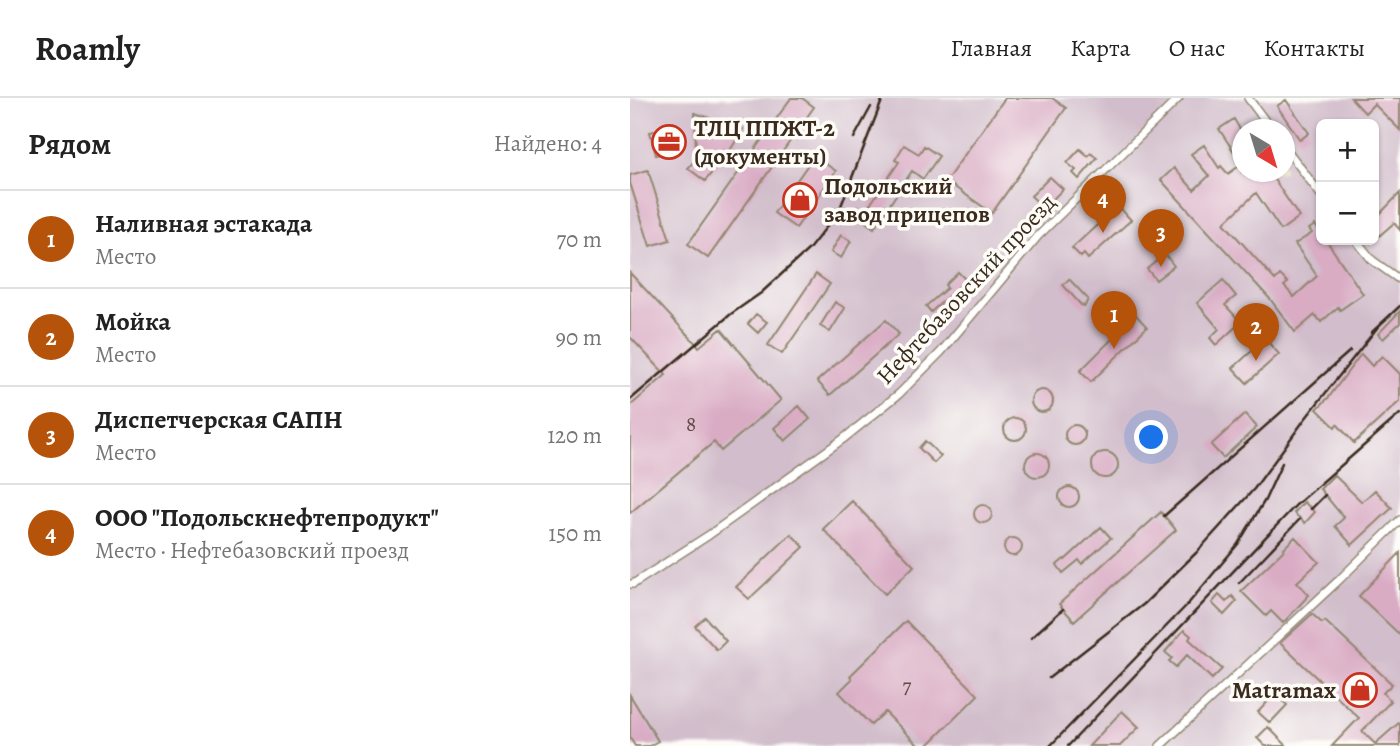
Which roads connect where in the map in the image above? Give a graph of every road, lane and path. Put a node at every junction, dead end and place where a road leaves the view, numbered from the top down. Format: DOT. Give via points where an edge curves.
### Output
graph roads {
  1 [pos="1179,98"];
  2 [pos="1248,98"];
  3 [pos="1264,119"];
  4 [pos="1295,161"];
  5 [pos="1316,188"];
  6 [pos="1360,245"];
  7 [pos="1400,280"];
  8 [pos="1400,520"];
  9 [pos="630,584"];
  10 [pos="1160,746"];
  1 -- 9 [label="street, Нефтебазовский проезд" via="1038,236 941,352 899,394 720,527"];
  2 -- 3 [label="street"];
  4 -- 5 [label="street"];
  6 -- 7 [label="street"];
  8 -- 10 [label="street"];
}
